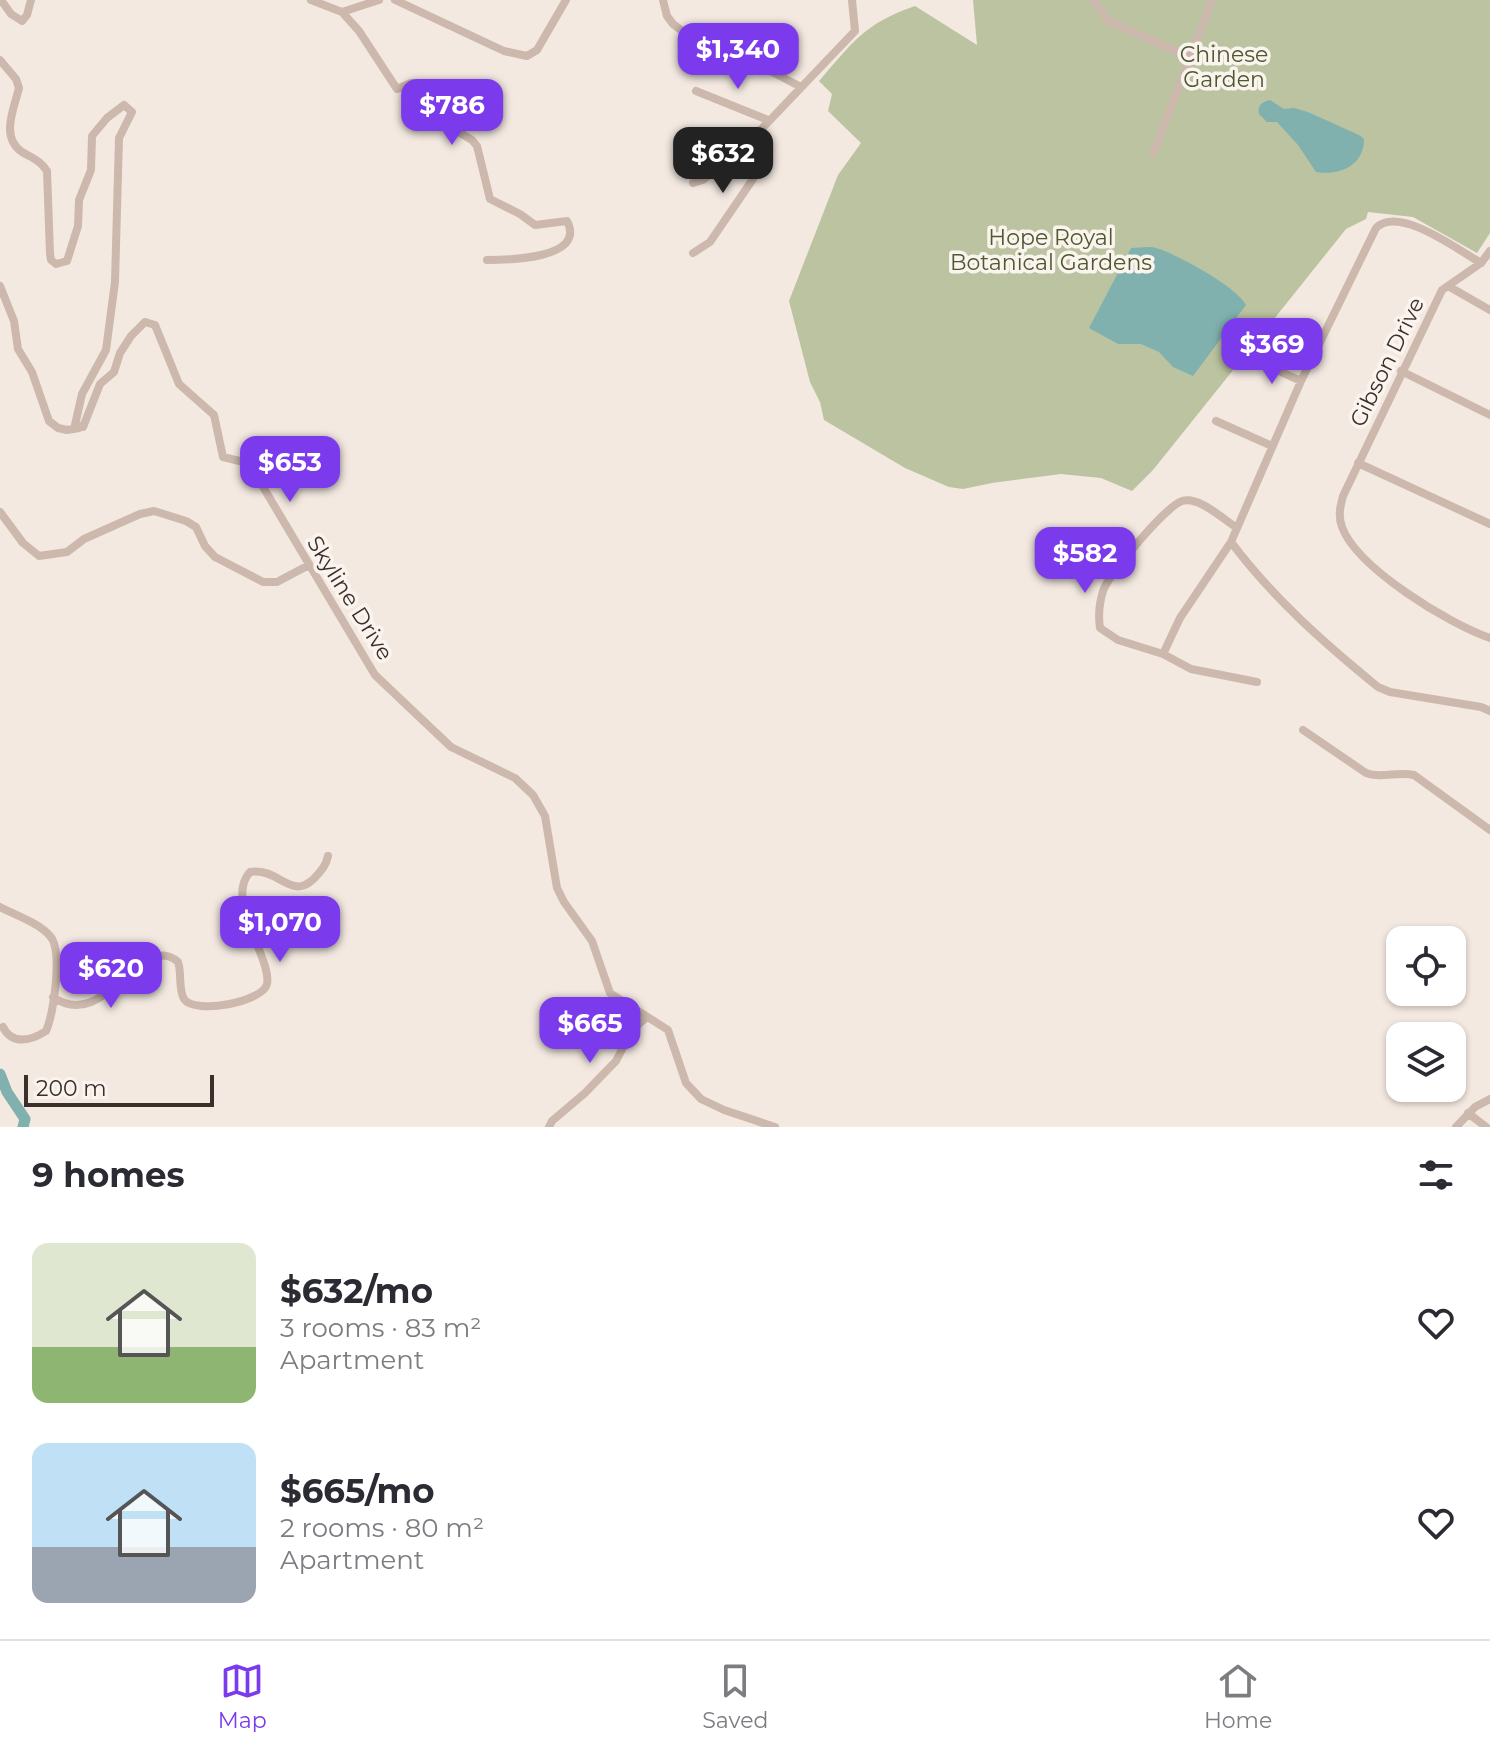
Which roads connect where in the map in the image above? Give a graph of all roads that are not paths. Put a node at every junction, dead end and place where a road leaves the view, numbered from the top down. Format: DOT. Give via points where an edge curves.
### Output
graph roads {
  1 [pos="1,0"];
  2 [pos="31,0"];
  3 [pos="311,0"];
  4 [pos="379,0"];
  5 [pos="395,0"];
  6 [pos="566,0"];
  7 [pos="663,0"];
  8 [pos="852,0"];
  9 [pos="1093,0"];
  10 [pos="1212,0"];
  11 [pos="342,12"];
  12 [pos="1189,57"];
  13 [pos="0,60"];
  14 [pos="801,87"];
  15 [pos="696,91"];
  16 [pos="768,120"];
  17 [pos="750,141"];
  18 [pos="1153,154"];
  19 [pos="693,183"];
  20 [pos="1490,251"];
  21 [pos="693,253"];
  22 [pos="487,260"];
  23 [pos="1481,263"];
  24 [pos="0,286"];
  25 [pos="1448,286"];
  26 [pos="1490,310"];
  27 [pos="1257,361"];
  28 [pos="1401,371"];
  29 [pos="1301,381"];
  30 [pos="1490,415"];
  31 [pos="1216,421"];
  32 [pos="79,428"];
  33 [pos="1272,446"];
  34 [pos="1358,463"];
  35 [pos="0,512"];
  36 [pos="1490,524"];
  37 [pos="1237,528"];
  38 [pos="1231,542"];
  39 [pos="309,565"];
  40 [pos="1490,638"];
  41 [pos="1163,654"];
  42 [pos="1257,682"];
  43 [pos="1490,711"];
  44 [pos="1303,730"];
  45 [pos="1490,830"];
  46 [pos="328,856"];
  47 [pos="0,907"];
  48 [pos="53,997"];
  49 [pos="647,1017"];
  50 [pos="3,1027"];
  51 [pos="1490,1099"];
  52 [pos="1468,1113"];
  53 [pos="549,1127"];
  54 [pos="775,1127"];
  55 [pos="1456,1127"];
  56 [pos="1486,1127"];
  1 -- 2 [label="street" via="22,21"];
  3 -- 11 [label="street"];
  4 -- 11 [label="street"];
  5 -- 6 [label="street" via="504,51 527,56 537,50"];
  7 -- 14 [label="street" via="673,24 706,49 759,65"];
  8 -- 14 [label="street" via="855,31"];
  9 -- 12 [label="street" via="1108,21"];
  10 -- 12 [label="street"];
  11 -- 22 [label="street" via="397,89 420,85 447,125 477,146 490,199 535,225 567,221 570,227 566,242 543,256"];
  12 -- 18 [label="street"];
  13 -- 32 [label="street" via="19,88 9,116 10,140 47,171 50,254 56,264 67,261 72,250 79,200 91,170 92,136 118,108 124,105 132,112 119,138 115,282 106,350 82,394 75,416"];
  14 -- 16 [label="street"];
  15 -- 16 [label="street"];
  16 -- 17 [label="street"];
  17 -- 19 [label="street"];
  17 -- 21 [label="street" via="753,179 710,242"];
  20 -- 23 [label="street, Gibson Drive"];
  23 -- 25 [label="street, Gibson Drive"];
  23 -- 29 [label="street" via="1420,228 1380,224"];
  24 -- 32 [label="street" via="18,349 49,421 67,430"];
  25 -- 26 [label="street"];
  25 -- 28 [label="street, Gibson Drive"];
  27 -- 29 [label="street"];
  28 -- 30 [label="street"];
  28 -- 34 [label="street, Gibson Drive"];
  29 -- 33 [label="street"];
  31 -- 33 [label="street"];
  32 -- 39 [label="street, Skyline Drive" via="131,336 145,322 155,325 179,384 214,415 223,457 248,463"];
  33 -- 37 [label="street"];
  34 -- 36 [label="street"];
  34 -- 40 [label="street, Gibson Drive" via="1339,513 1355,548 1381,576"];
  35 -- 39 [label="street" via="39,556 67,552 84,539 154,511 196,527 215,557 263,582 277,582"];
  37 -- 38 [label="street"];
  37 -- 41 [label="street" via="1199,503 1182,501 1152,527 1104,588 1100,628 1118,640"];
  38 -- 41 [label="street" via="1180,618"];
  38 -- 43 [label="street" via="1306,628 1378,687"];
  39 -- 49 [label="street, Skyline Drive" via="375,675 451,747 515,778 533,795 545,816 557,888 592,941 605,983 618,1000"];
  41 -- 42 [label="street" via="1191,669"];
  44 -- 45 [label="street" via="1372,776 1414,775"];
  46 -- 48 [label="street" via="326,866 301,887 290,887 267,871 245,877 250,934 267,978 267,986 252,998 192,1005 184,999 178,962 167,955 144,961 99,999 78,1006"];
  47 -- 48 [label="street" via="49,934 55,943"];
  48 -- 50 [label="street" via="46,1031 18,1040"];
  49 -- 53 [label="street" via="632,1030 616,1061"];
  49 -- 54 [label="street, Skyline Drive" via="668,1030 686,1083 701,1099"];
  51 -- 52 [label="street"];
  52 -- 55 [label="street"];
  52 -- 56 [label="street"];
}
